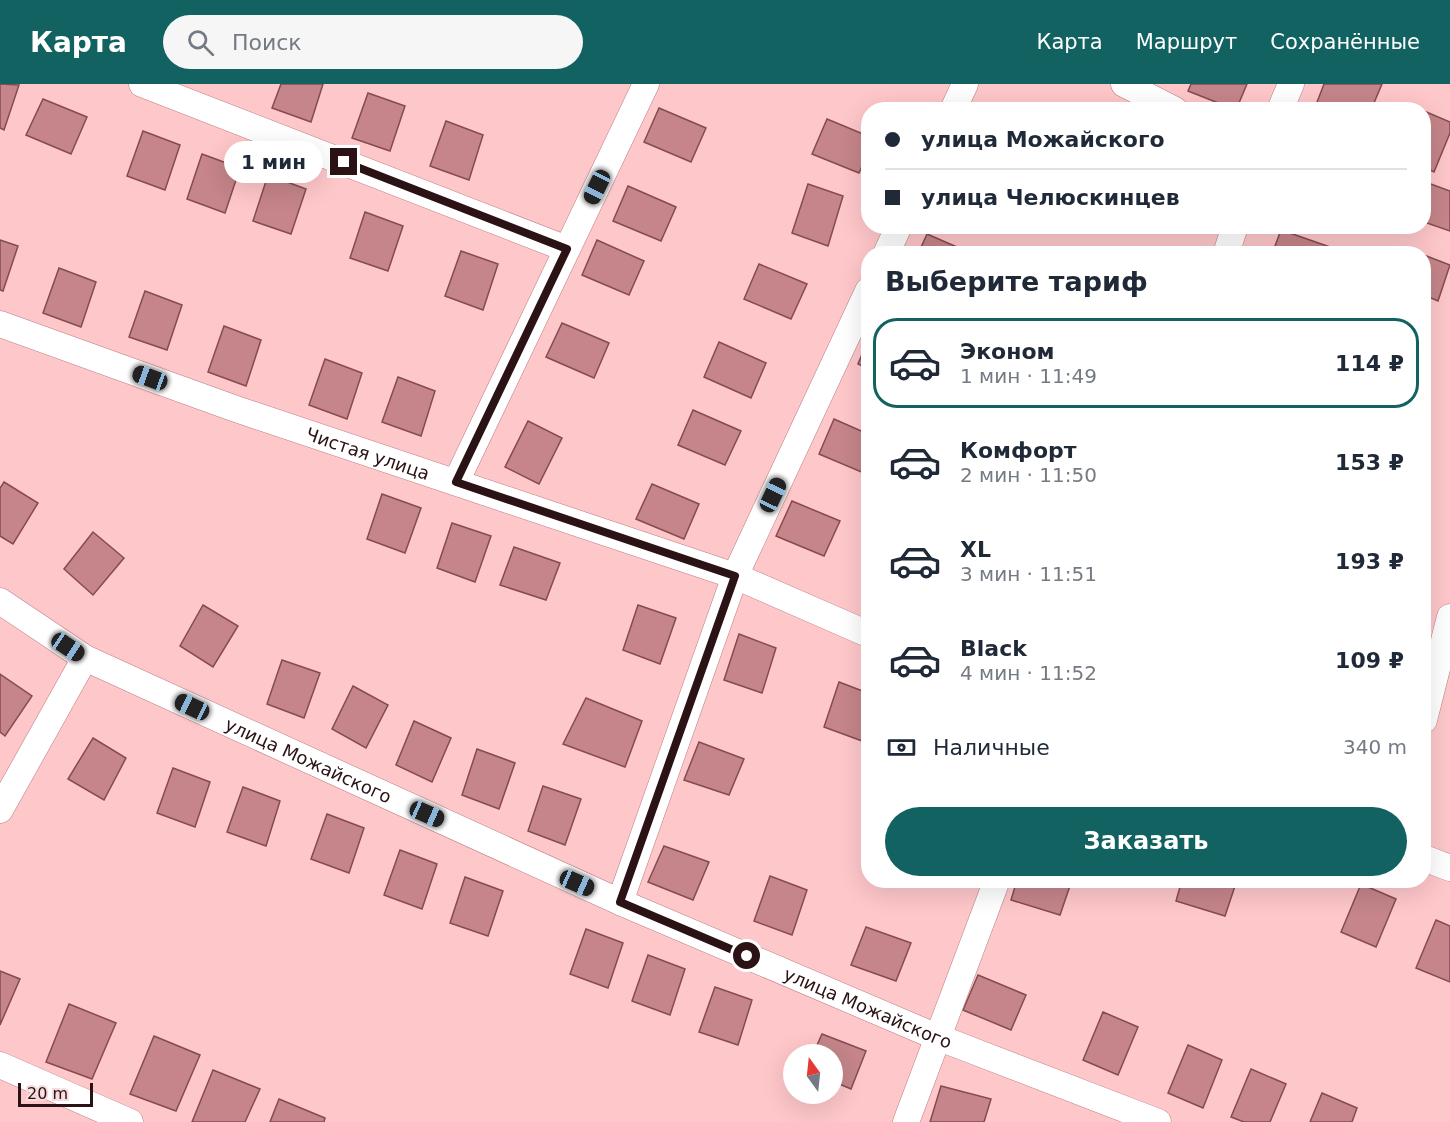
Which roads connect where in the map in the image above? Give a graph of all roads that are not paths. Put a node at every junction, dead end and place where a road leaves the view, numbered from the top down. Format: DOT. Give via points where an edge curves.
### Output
graph roads {
  1 [pos="142,84"];
  2 [pos="646,84"];
  3 [pos="965,84"];
  4 [pos="1124,84"];
  5 [pos="1292,84"];
  6 [pos="957,102"];
  7 [pos="1159,102"];
  8 [pos="1284,102"];
  9 [pos="567,249"];
  10 [pos="861,306"];
  11 [pos="0,324"];
  12 [pos="456,482"];
  13 [pos="735,576"];
  14 [pos="0,601"];
  15 [pos="1450,617"];
  16 [pos="861,631"];
  17 [pos="85,658"];
  18 [pos="1431,692"];
  19 [pos="0,810"];
  20 [pos="1431,861"];
  21 [pos="1450,868"];
  22 [pos="994,888"];
  23 [pos="620,902"];
  24 [pos="937,1037"];
  25 [pos="0,1065"];
  26 [pos="130,1122"];
  27 [pos="906,1122"];
  28 [pos="1158,1122"];
  1 -- 9 [label="street"];
  2 -- 9 [label="street"];
  3 -- 6 [label="street"];
  4 -- 7 [label="street"];
  5 -- 8 [label="street"];
  9 -- 12 [label="street"];
  10 -- 13 [label="street"];
  11 -- 12 [label="street, Чистая улица" via="236,409"];
  12 -- 13 [label="street, Чистая улица"];
  13 -- 16 [label="street, Чистая улица"];
  13 -- 23 [label="street"];
  14 -- 17 [label="street, улица Можайского"];
  15 -- 18 [label="street"];
  17 -- 19 [label="street"];
  17 -- 23 [label="street, улица Можайского"];
  20 -- 21 [label="street"];
  22 -- 24 [label="street"];
  23 -- 24 [label="street, улица Можайского"];
  24 -- 27 [label="street"];
  24 -- 28 [label="street, улица Можайского"];
  25 -- 26 [label="street"];
}
